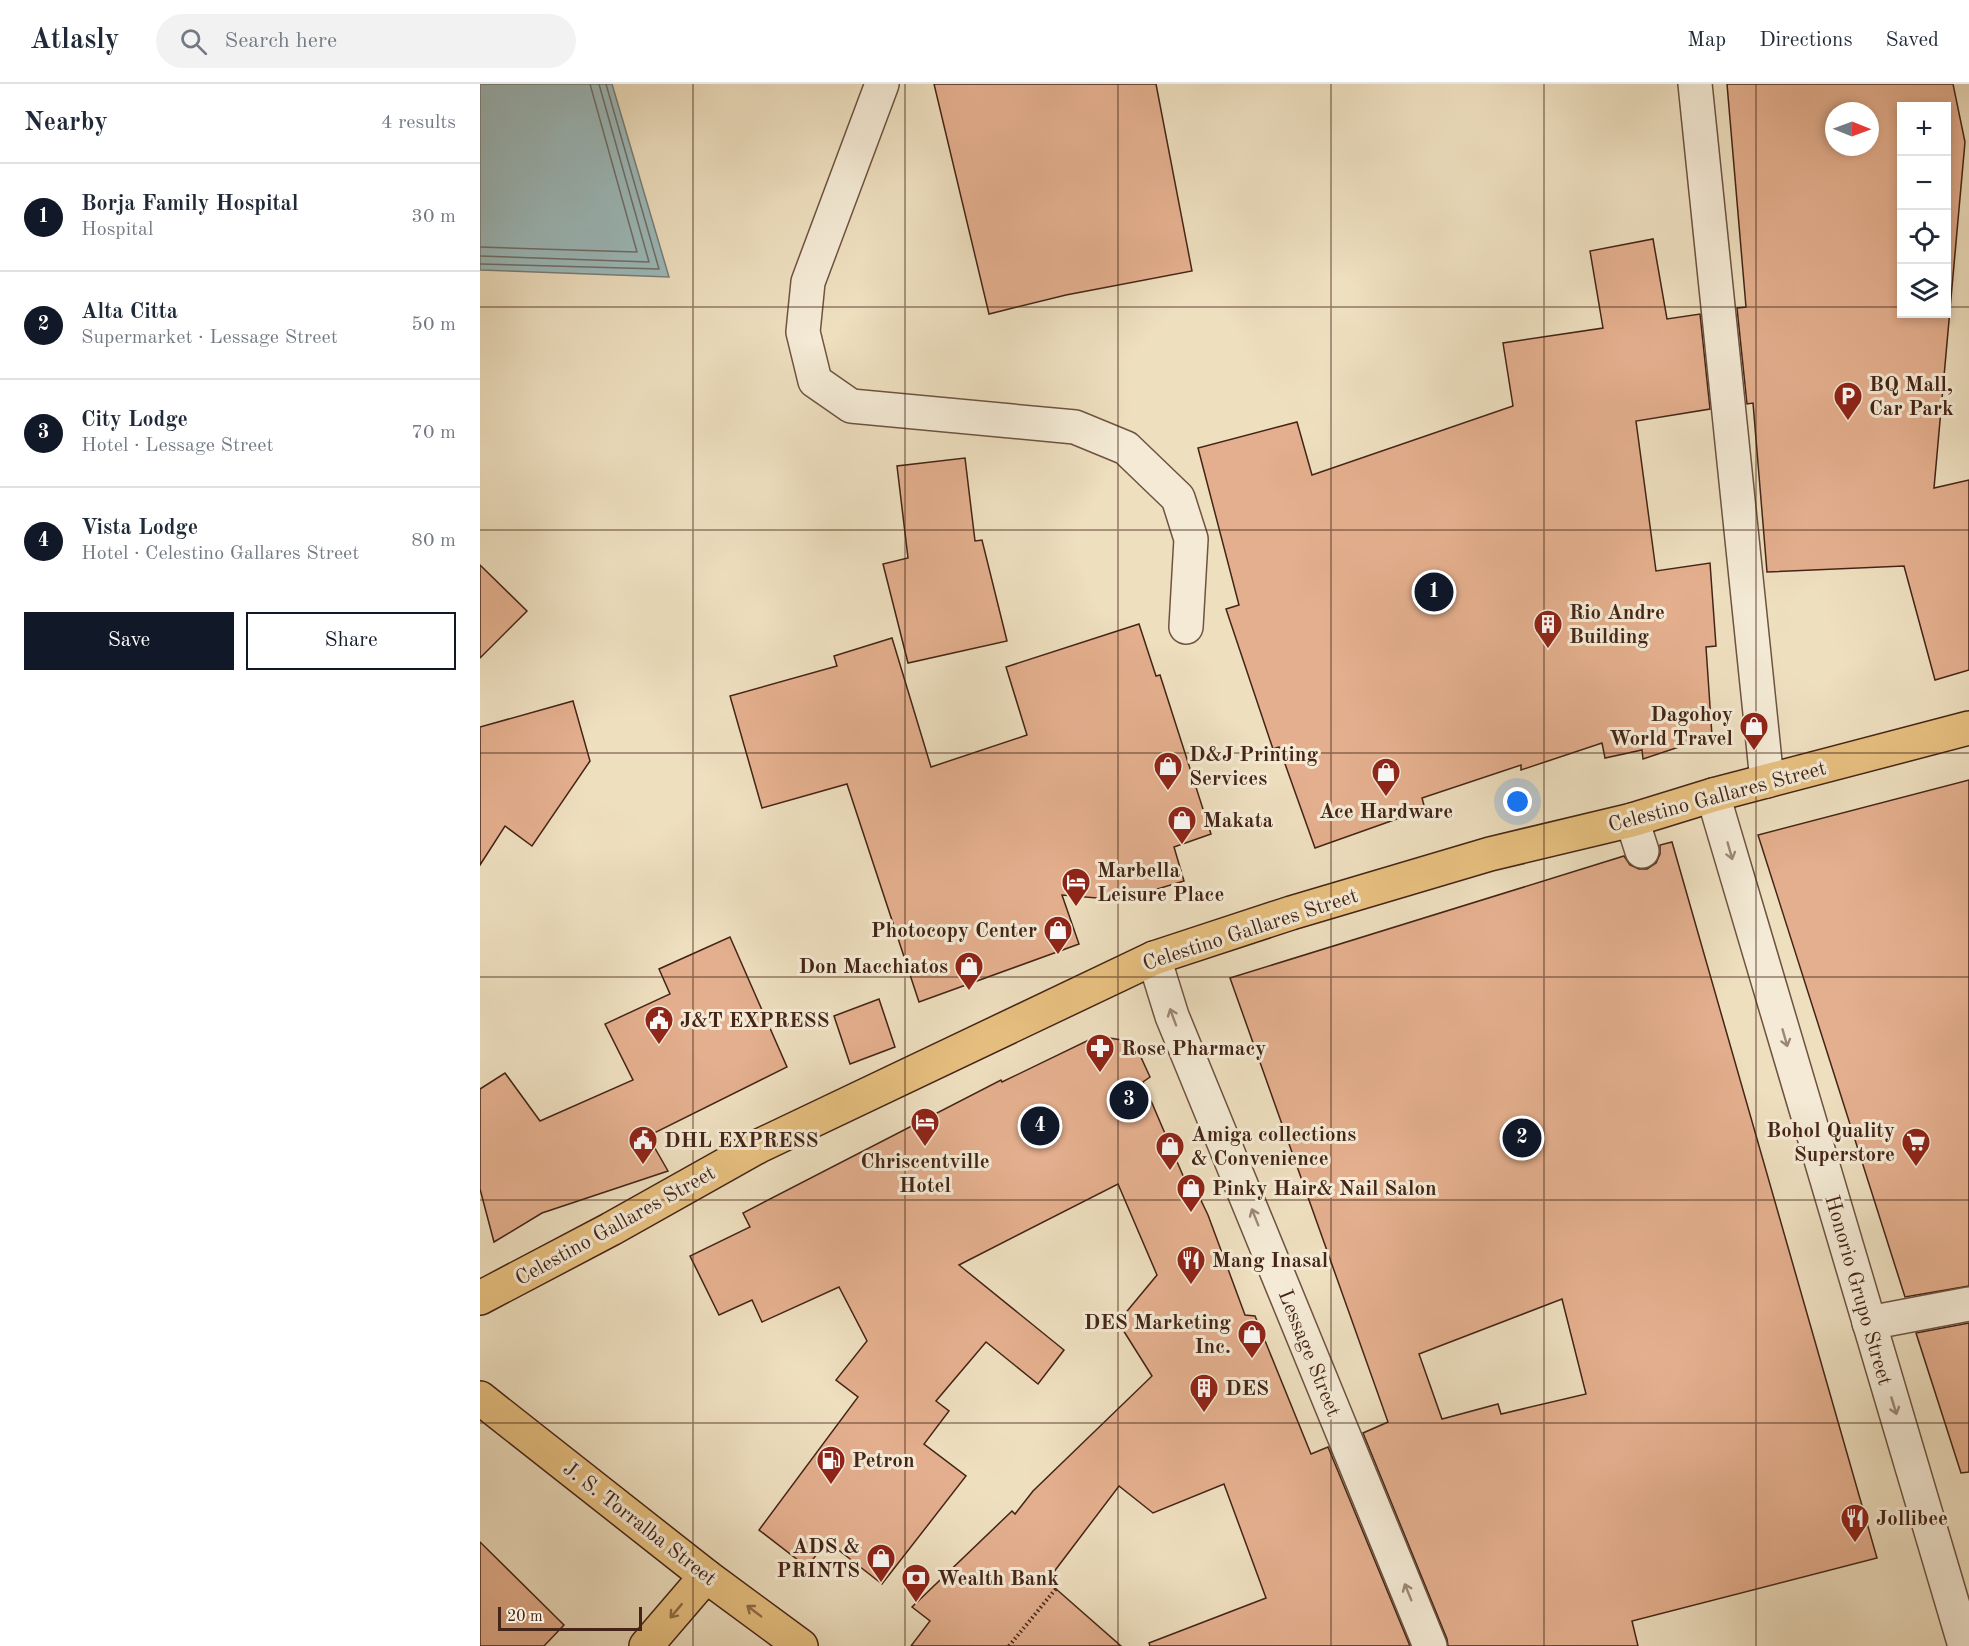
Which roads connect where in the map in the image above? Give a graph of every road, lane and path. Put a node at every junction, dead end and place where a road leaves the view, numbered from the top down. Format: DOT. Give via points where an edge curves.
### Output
graph roads {
  1 [pos="882,84"];
  2 [pos="1695,84"];
  3 [pos="1186,627"];
  4 [pos="1969,728"];
  5 [pos="1767,781"];
  6 [pos="1713,795"];
  7 [pos="1154,958"];
  8 [pos="480,1298"];
  9 [pos="1969,1304"];
  10 [pos="1869,1323"];
  11 [pos="480,1398"];
  12 [pos="706,1576"];
  13 [pos="1059,1585"];
  14 [pos="646,1646"];
  15 [pos="801,1646"];
  16 [pos="1009,1646"];
  17 [pos="1430,1646"];
  18 [pos="1965,1646"];
  1 -- 3 [label="street" via="808,282 804,332 815,381 851,406 1075,427 1126,448 1178,498 1191,539"];
  2 -- 5 [label="street"];
  4 -- 5 [label="main road, Celestino Gallares Street"];
  5 -- 6 [label="main road, Celestino Gallares Street"];
  6 -- 7 [label="main road, Celestino Gallares Street" via="1637,836 1490,854"];
  6 -- 10 [label="street, Honorio Grupo Street, one-way"];
  7 -- 8 [label="main road, Celestino Gallares Street" via="759,1146"];
  17 -- 7 [label="street, Lessage Street, one-way" via="1172,1016"];
  9 -- 10 [label="street"];
  10 -- 18 [label="street, Honorio Grupo Street, one-way"];
  11 -- 12 [label="main road, J. S. Torralba Street"];
  12 -- 14 [label="main road, one-way"];
  15 -- 12 [label="main road, J. S. Torralba Street, one-way"];
  13 -- 16 [label="path"];
}
